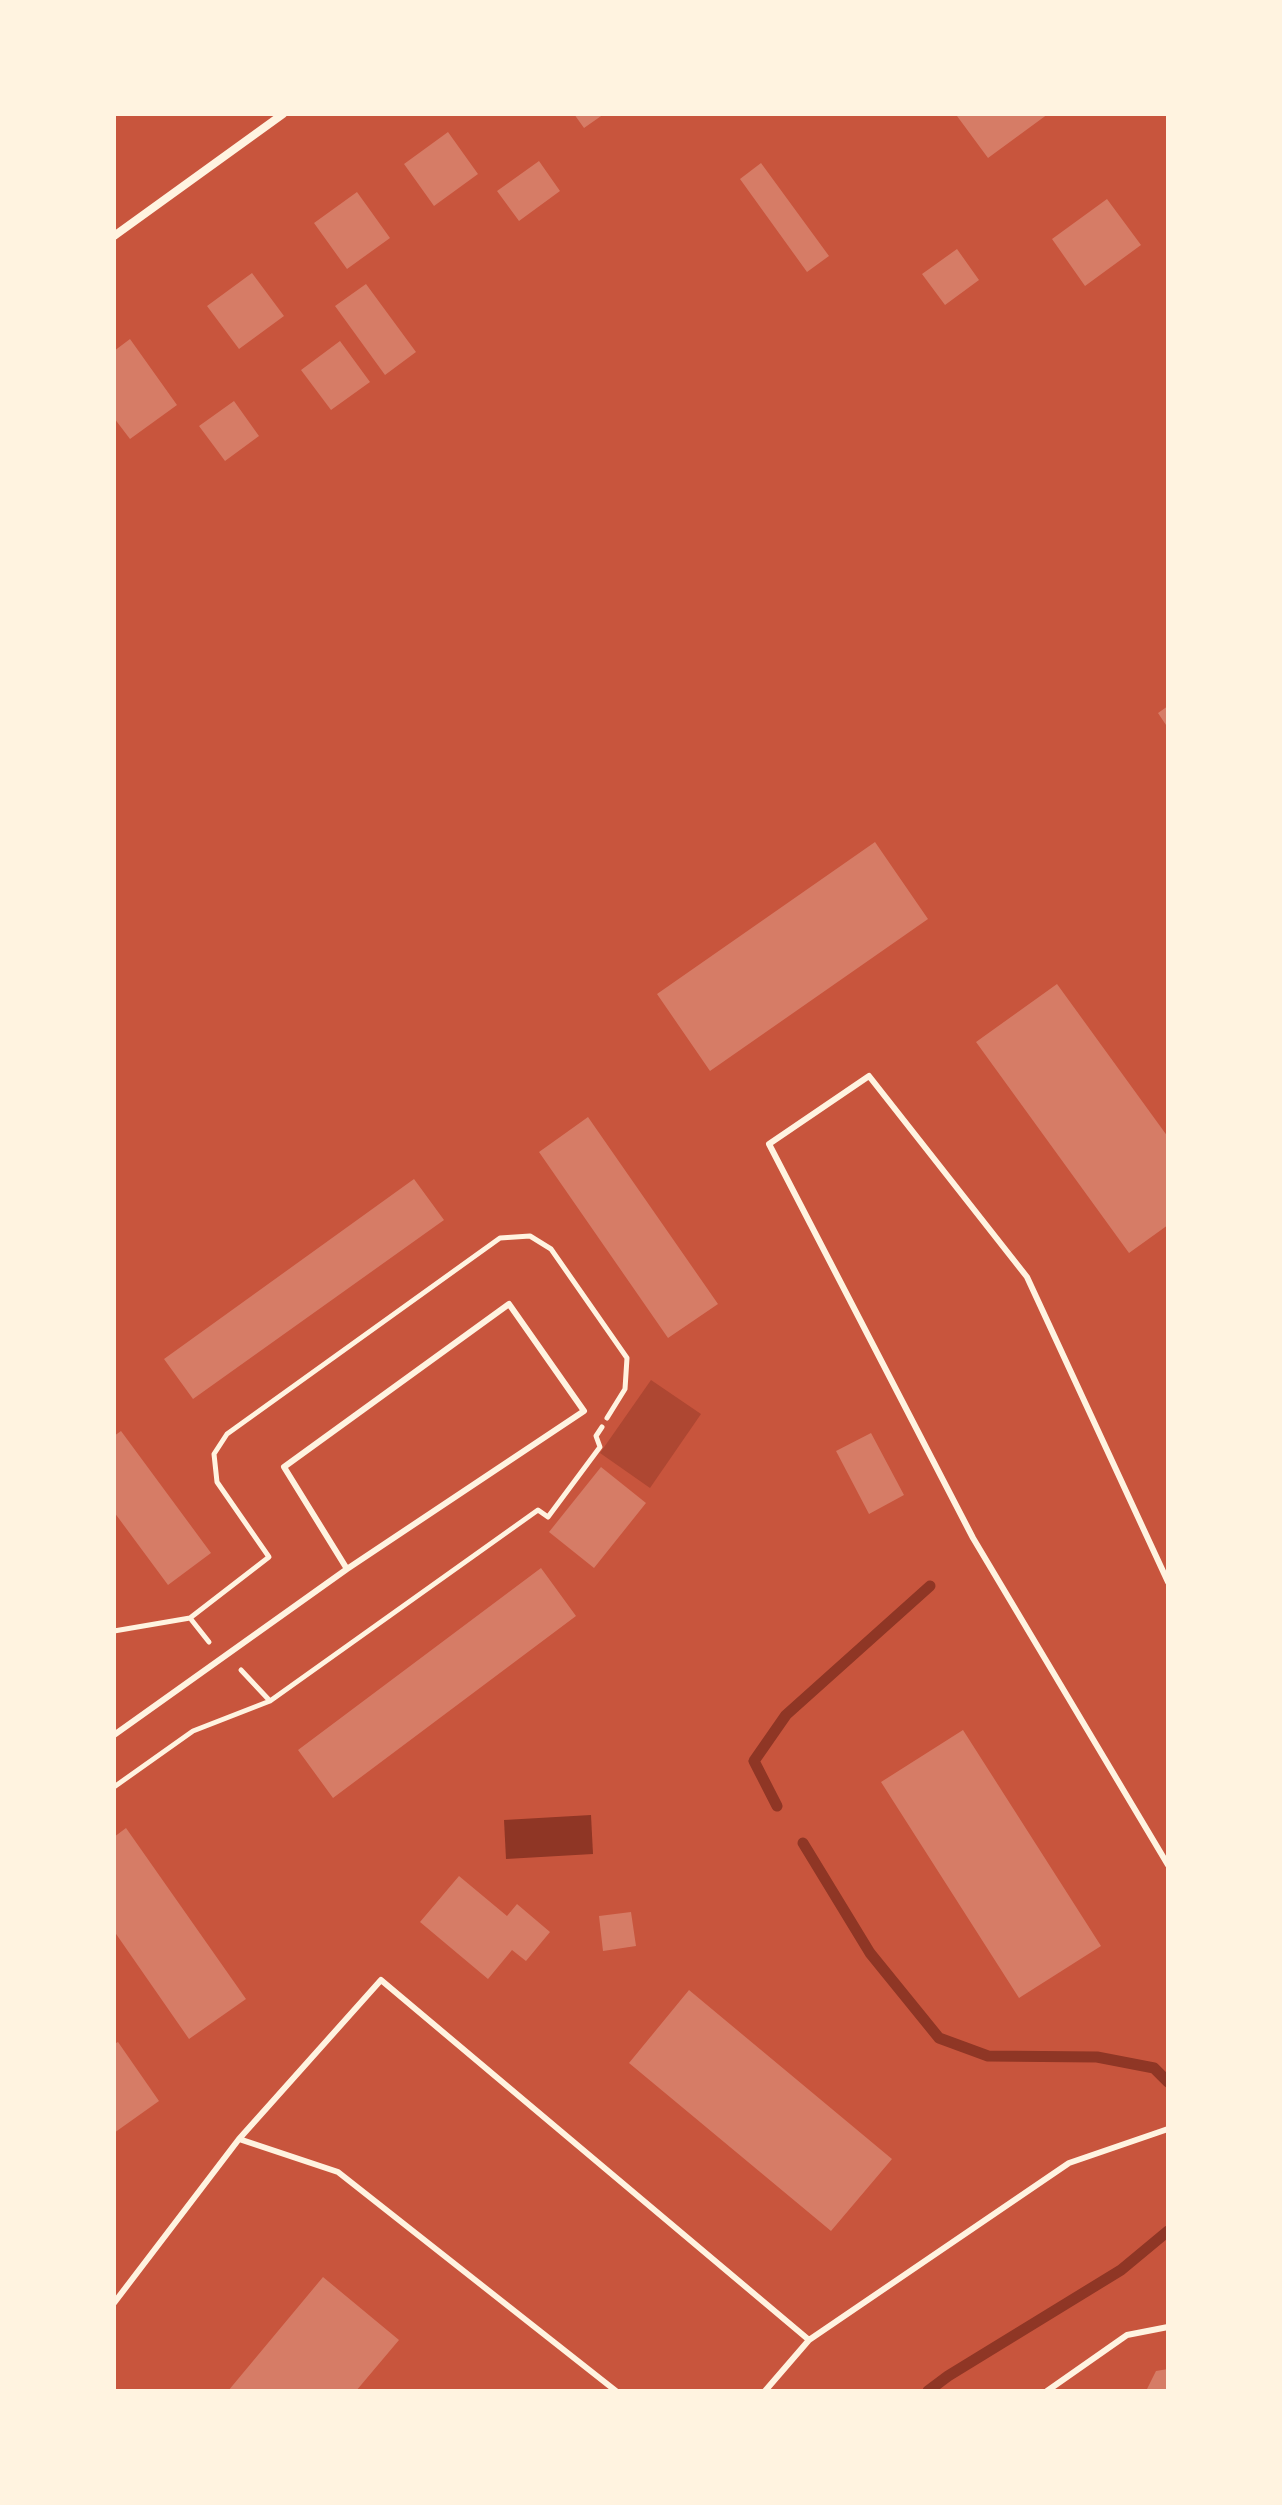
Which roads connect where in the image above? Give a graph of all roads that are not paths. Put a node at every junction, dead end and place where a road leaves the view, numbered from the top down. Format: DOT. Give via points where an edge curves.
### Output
graph roads {
  1 [pos="283,114"];
  2 [pos="114,236"];
  3 [pos="347,1569"];
  4 [pos="1168,1582"];
  5 [pos="114,1735"];
  6 [pos="1168,1865"];
  7 [pos="1168,2129"];
  8 [pos="239,2139"];
  9 [pos="114,2303"];
  10 [pos="1168,2327"];
  11 [pos="809,2340"];
  12 [pos="616,2391"];
  13 [pos="765,2391"];
  14 [pos="1047,2391"];
  1 -- 2 [label="street"];
  3 -- 3 [label="lane" via="284,1467 509,1304 584,1411"];
  3 -- 5 [label="lane"];
  4 -- 6 [label="lane" via="1027,1277 869,1076 769,1144 973,1538"];
  7 -- 11 [label="lane" via="1069,2163"];
  8 -- 9 [label="lane"];
  8 -- 11 [label="lane" via="381,1980"];
  8 -- 12 [label="lane" via="338,2172"];
  10 -- 14 [label="lane" via="1127,2335"];
  11 -- 13 [label="lane"];
}
